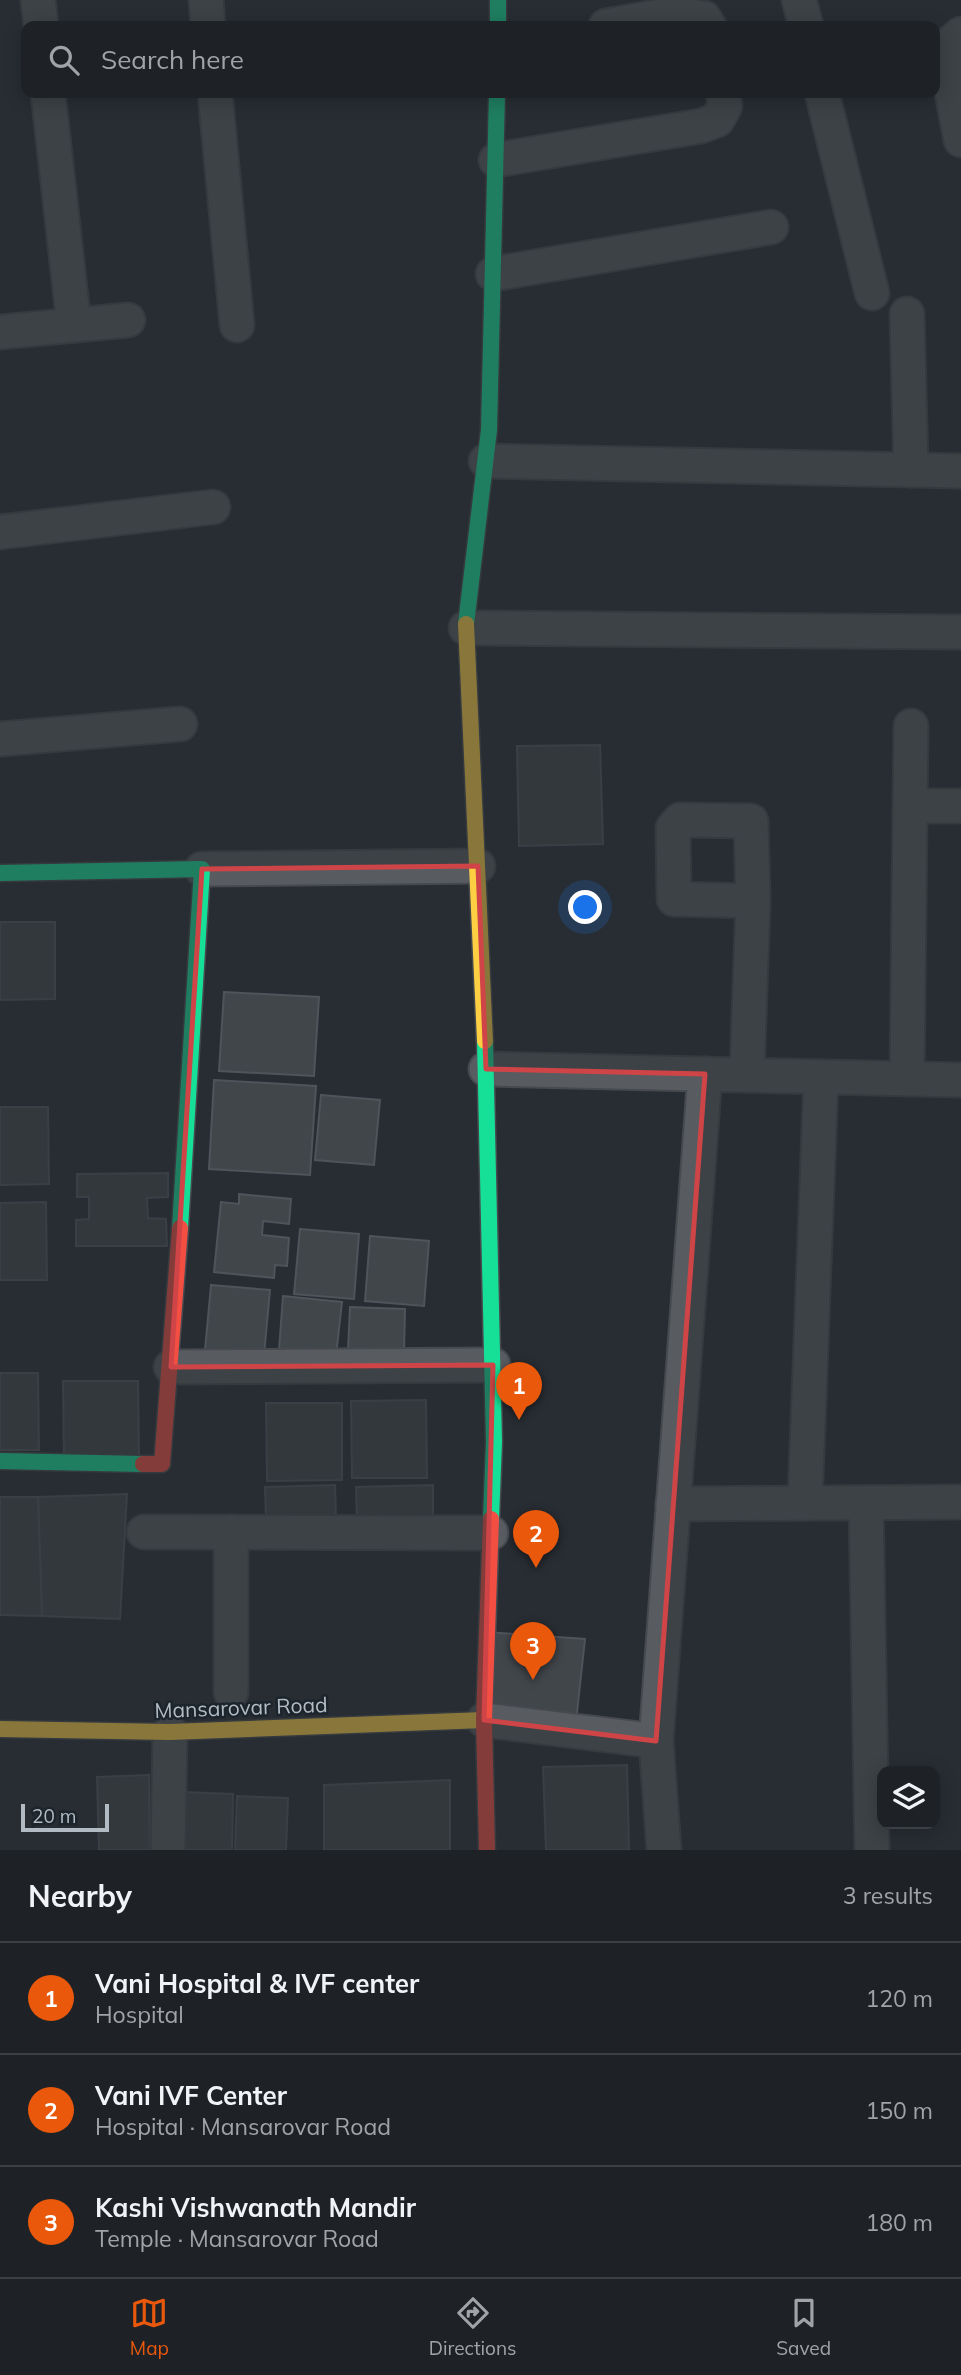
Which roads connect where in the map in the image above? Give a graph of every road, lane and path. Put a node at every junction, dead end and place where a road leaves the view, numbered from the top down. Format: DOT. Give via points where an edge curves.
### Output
graph roads {
  1 [pos="38,0"];
  2 [pos="206,0"];
  3 [pos="499,0"];
  4 [pos="799,0"];
  5 [pos="40,21"];
  6 [pos="208,21"];
  7 [pos="498,21"];
  8 [pos="634,21"];
  9 [pos="706,21"];
  10 [pos="805,21"];
  11 [pos="961,34"];
  12 [pos="49,98"];
  13 [pos="215,98"];
  14 [pos="498,98"];
  15 [pos="724,98"];
  16 [pos="823,98"];
  17 [pos="961,140"];
  18 [pos="496,160"];
  19 [pos="771,227"];
  20 [pos="493,274"];
  21 [pos="872,293"];
  22 [pos="907,314"];
  23 [pos="128,320"];
  24 [pos="74,325"];
  25 [pos="237,325"];
  26 [pos="0,332"];
  27 [pos="486,461"];
  28 [pos="911,470"];
  29 [pos="961,471"];
  30 [pos="214,507"];
  31 [pos="0,532"];
  32 [pos="467,628"];
  33 [pos="961,632"];
  34 [pos="180,723"];
  35 [pos="911,726"];
  36 [pos="0,739"];
  37 [pos="912,806"];
  38 [pos="961,806"];
  39 [pos="478,866"];
  40 [pos="202,869"];
  41 [pos="0,873"];
  42 [pos="753,901"];
  43 [pos="486,1069"];
  44 [pos="705,1074"];
  45 [pos="747,1075"];
  46 [pos="821,1077"];
  47 [pos="907,1079"];
  48 [pos="961,1080"];
  49 [pos="493,1365"];
  50 [pos="171,1367"];
  51 [pos="0,1461"];
  52 [pos="961,1502"];
  53 [pos="805,1503"];
  54 [pos="866,1503"];
  55 [pos="673,1504"];
  56 [pos="144,1532"];
  57 [pos="231,1532"];
  58 [pos="491,1533"];
  59 [pos="231,1692"];
  60 [pos="484,1720"];
  61 [pos="0,1729"];
  62 [pos="170,1732"];
  63 [pos="656,1741"];
  64 [pos="168,1850"];
  65 [pos="487,1850"];
  66 [pos="664,1850"];
  67 [pos="872,1850"];
  1 -- 5 [label="street"];
  2 -- 6 [label="street"];
  3 -- 7 [label="main road"];
  4 -- 10 [label="street"];
  8 -- 9 [label="street" via="673,14"];
  11 -- 17 [label="street" via="948,45 945,56"];
  12 -- 24 [label="street"];
  13 -- 25 [label="street"];
  14 -- 18 [label="main road"];
  15 -- 18 [label="street" via="725,106 717,120 701,126"];
  16 -- 21 [label="street"];
  18 -- 20 [label="main road"];
  19 -- 20 [label="street"];
  20 -- 27 [label="main road"];
  22 -- 28 [label="street"];
  23 -- 24 [label="street"];
  24 -- 26 [label="street"];
  27 -- 28 [label="street"];
  27 -- 32 [label="main road"];
  28 -- 29 [label="street"];
  30 -- 31 [label="street"];
  32 -- 33 [label="street"];
  32 -- 39 [label="main road"];
  34 -- 36 [label="street"];
  35 -- 37 [label="street"];
  37 -- 38 [label="street"];
  37 -- 47 [label="street"];
  39 -- 40 [label="street"];
  39 -- 43 [label="main road"];
  40 -- 41 [label="main road"];
  40 -- 50 [label="main road"];
  42 -- 45 [label="street"];
  43 -- 44 [label="street"];
  43 -- 49 [label="main road"];
  44 -- 45 [label="street"];
  44 -- 55 [label="street"];
  45 -- 46 [label="street"];
  46 -- 47 [label="street"];
  46 -- 53 [label="street"];
  47 -- 48 [label="street"];
  49 -- 50 [label="street"];
  49 -- 58 [label="main road"];
  50 -- 51 [label="main road" via="162,1464"];
  52 -- 54 [label="street"];
  53 -- 54 [label="street"];
  53 -- 55 [label="street"];
  54 -- 67 [label="street"];
  55 -- 63 [label="street"];
  56 -- 57 [label="street"];
  57 -- 58 [label="street"];
  57 -- 59 [label="street"];
  58 -- 60 [label="main road"];
  60 -- 62 [label="main road, Mansarovar Road"];
  60 -- 63 [label="street"];
  60 -- 65 [label="main road"];
  61 -- 62 [label="main road, Mansarovar Road"];
  62 -- 64 [label="street"];
  63 -- 66 [label="street"];
}
